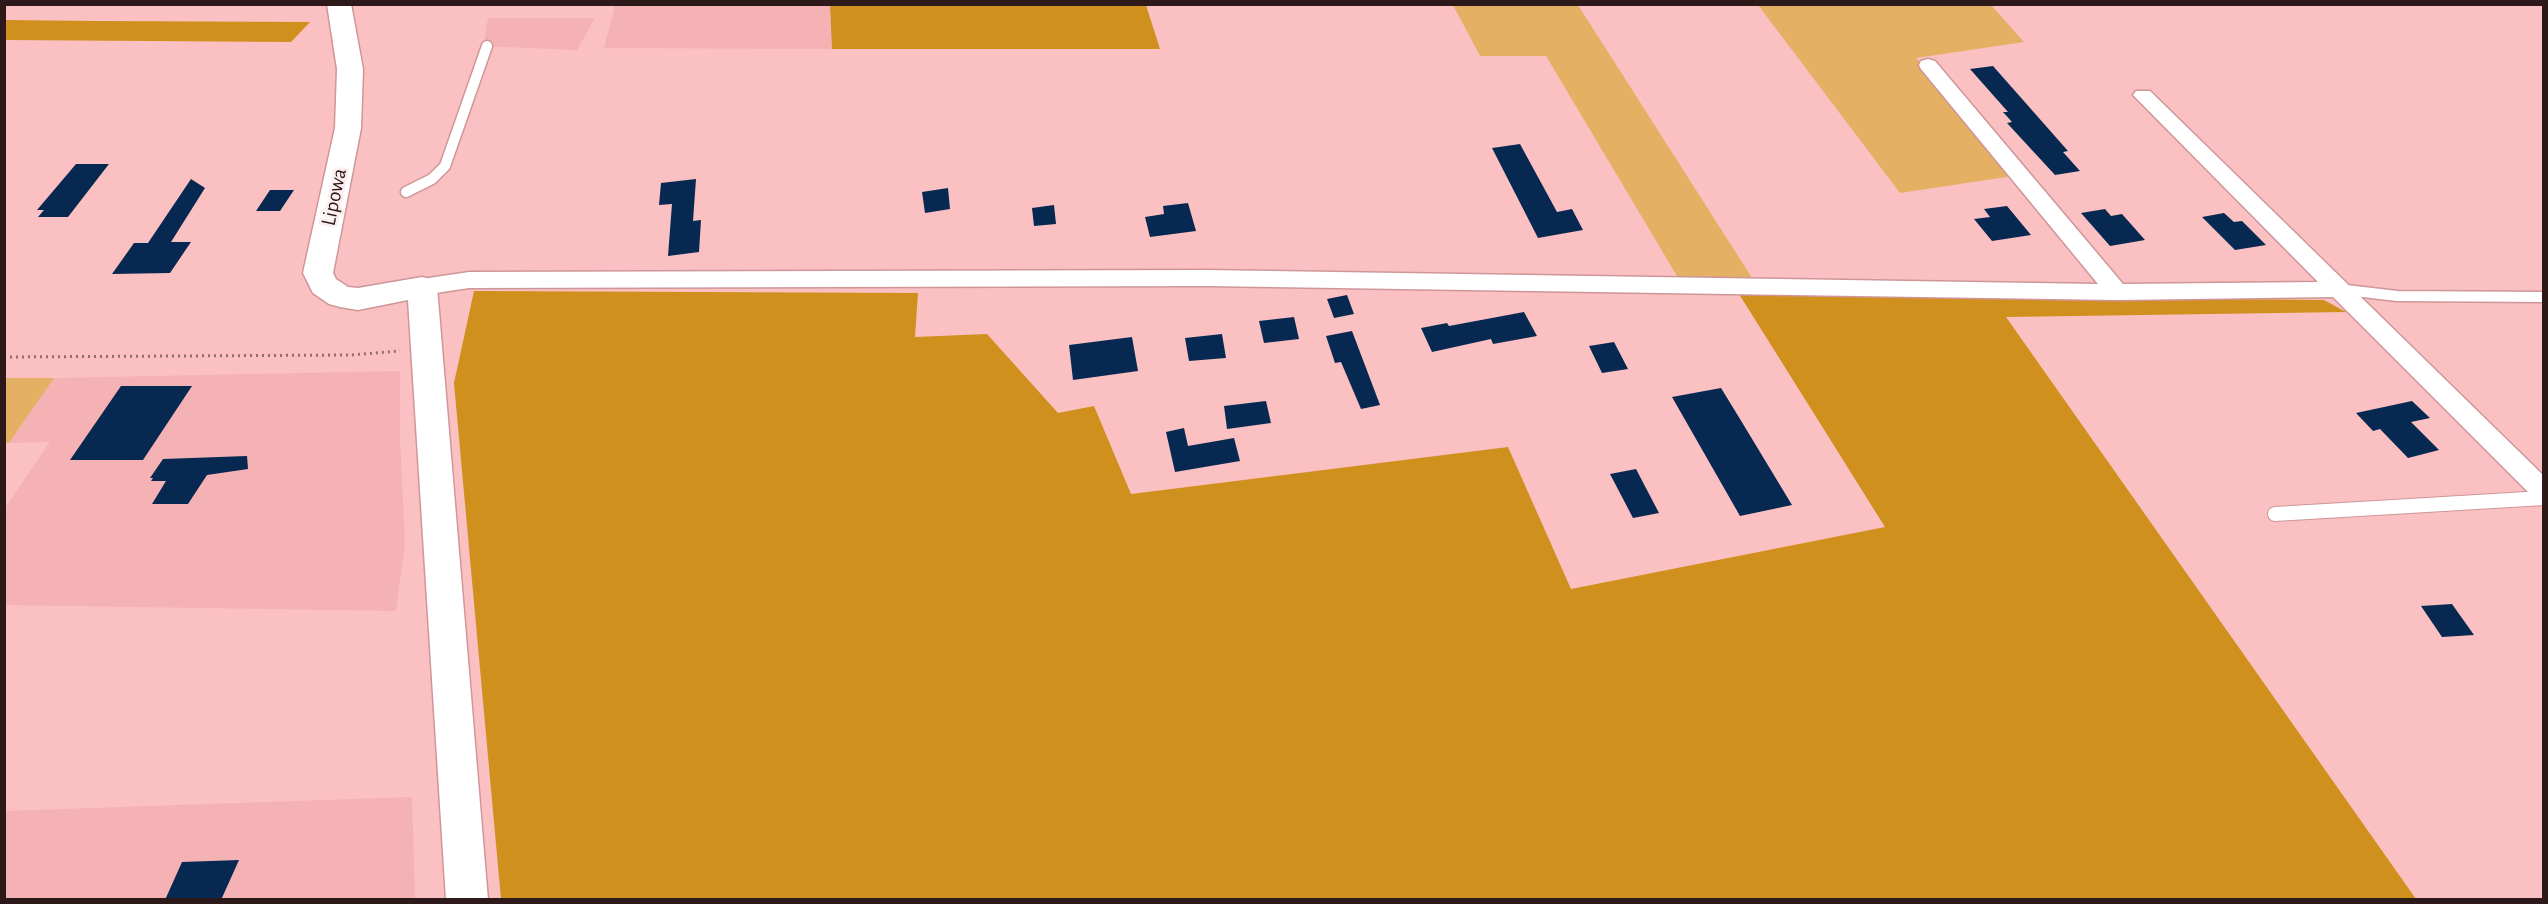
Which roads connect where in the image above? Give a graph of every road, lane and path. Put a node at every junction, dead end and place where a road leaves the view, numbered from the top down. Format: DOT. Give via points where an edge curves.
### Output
graph roads {
  1 [pos="339,4"];
  2 [pos="487,46"];
  3 [pos="1928,65"];
  4 [pos="2143,95"];
  5 [pos="406,192"];
  6 [pos="422,287"];
  7 [pos="2338,289"];
  8 [pos="2117,292"];
  9 [pos="2544,297"];
  10 [pos="428,348"];
  11 [pos="4,357"];
  12 [pos="2544,492"];
  13 [pos="2544,498"];
  14 [pos="2275,514"];
  15 [pos="467,900"];
  1 -- 6 [label="main road, Lipowa" via="350,69 348,128 318,273 324,286 340,296 358,299"];
  2 -- 5 [label="lane" via="445,166 432,179"];
  3 -- 8 [label="street"];
  4 -- 7 [label="street"];
  6 -- 8 [label="street" via="469,280 1207,278"];
  6 -- 10 [label="main road"];
  7 -- 8 [label="street"];
  7 -- 9 [label="lane" via="2397,296"];
  7 -- 12 [label="street"];
  10 -- 11 [label="path" via="351,355"];
  10 -- 15 [label="main road"];
  13 -- 14 [label="lane"];
}
